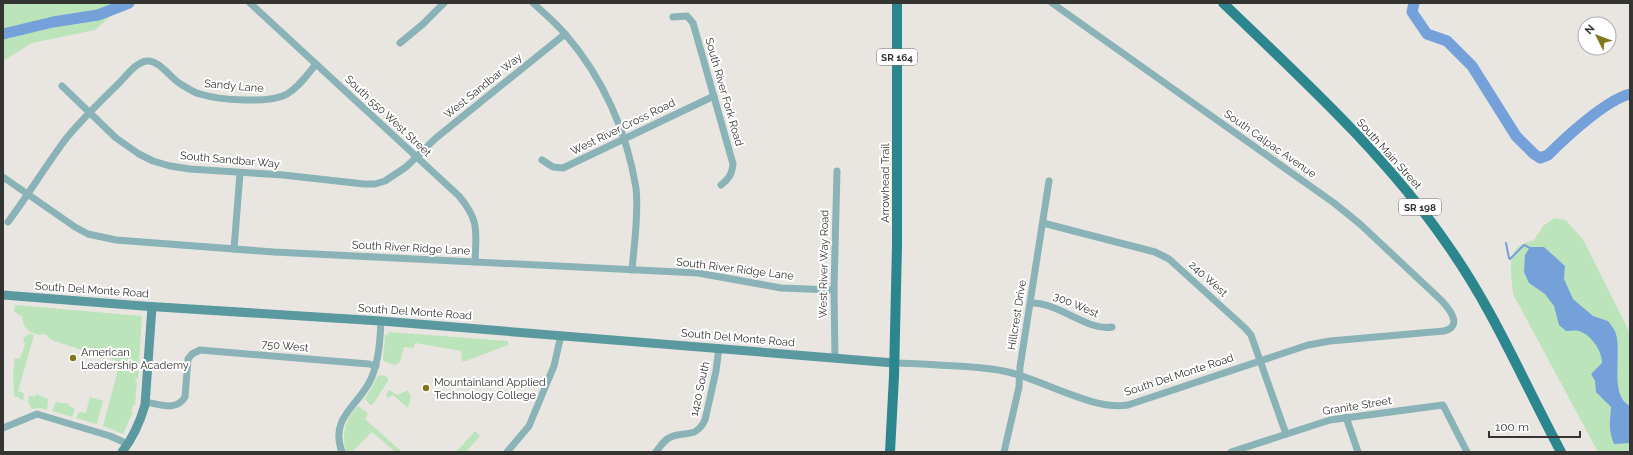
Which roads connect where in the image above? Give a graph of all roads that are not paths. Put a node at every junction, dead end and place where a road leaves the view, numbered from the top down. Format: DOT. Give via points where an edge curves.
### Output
graph roads {
  1 [pos="250,3"];
  2 [pos="444,3"];
  3 [pos="897,3"];
  4 [pos="1052,3"];
  5 [pos="1223,3"];
  6 [pos="537,4"];
  7 [pos="673,17"];
  8 [pos="565,34"];
  9 [pos="400,44"];
  10 [pos="316,64"];
  11 [pos="62,86"];
  12 [pos="714,96"];
  13 [pos="90,112"];
  14 [pos="624,139"];
  15 [pos="416,157"];
  16 [pos="542,160"];
  17 [pos="837,171"];
  18 [pos="240,173"];
  19 [pos="3,177"];
  20 [pos="1049,181"];
  21 [pos="721,185"];
  22 [pos="28,195"];
  23 [pos="8,222"];
  24 [pos="1043,222"];
  25 [pos="234,249"];
  26 [pos="474,262"];
  27 [pos="632,270"];
  28 [pos="834,290"];
  29 [pos="3,295"];
  30 [pos="1031,303"];
  31 [pos="152,307"];
  32 [pos="381,321"];
  33 [pos="1453,325"];
  34 [pos="1112,326"];
  35 [pos="561,335"];
  36 [pos="719,348"];
  37 [pos="835,358"];
  38 [pos="1261,361"];
  39 [pos="894,363"];
  40 [pos="376,366"];
  41 [pos="1020,375"];
  42 [pos="145,402"];
  43 [pos="1346,417"];
  44 [pos="3,428"];
  45 [pos="1286,434"];
  46 [pos="128,444"];
  47 [pos="122,452"];
  48 [pos="342,452"];
  49 [pos="507,452"];
  50 [pos="656,452"];
  51 [pos="890,452"];
  52 [pos="1004,452"];
  53 [pos="1231,452"];
  54 [pos="1358,452"];
  55 [pos="1467,452"];
  56 [pos="1561,452"];
  1 -- 10 [label="street, South 550 West Street"];
  2 -- 9 [label="street"];
  3 -- 39 [label="main road, Arrowhead Trail / SR 164" via="897,246"];
  4 -- 33 [label="street, South Calpac Avenue" via="1346,213 1442,301 1453,315"];
  5 -- 56 [label="main road, South Main Street / SR 198" via="1357,134 1431,221 1490,312"];
  6 -- 8 [label="street"];
  7 -- 12 [label="street, South River Fork Road" via="688,16 693,23"];
  8 -- 14 [label="street" via="600,82"];
  8 -- 15 [label="street, West Sandbar Way"];
  10 -- 13 [label="street, Sandy Lane" via="287,94 266,100 200,94 189,90 154,62 147,61 136,66"];
  10 -- 15 [label="street, South 550 West Street"];
  11 -- 13 [label="street, South Sandbar Way"];
  12 -- 14 [label="street, West River Cross Road"];
  12 -- 21 [label="street, South River Fork Road" via="733,164 728,180"];
  13 -- 18 [label="street, South Sandbar Way" via="127,147 153,161 190,169"];
  13 -- 22 [label="street" via="66,140"];
  14 -- 16 [label="street, West River Cross Road" via="563,168 553,167"];
  14 -- 27 [label="street" via="636,189"];
  15 -- 18 [label="street, South Sandbar Way" via="396,174 374,184"];
  15 -- 26 [label="street, South 550 West Street" via="469,207 476,224"];
  17 -- 28 [label="street, West River Way Road"];
  18 -- 25 [label="street"];
  19 -- 22 [label="street, South River Ridge Lane"];
  20 -- 24 [label="street, Hillcrest Drive"];
  22 -- 23 [label="street"];
  22 -- 25 [label="street, South River Ridge Lane" via="88,234 116,240"];
  24 -- 30 [label="street, Hillcrest Drive"];
  24 -- 38 [label="street, 240 West" via="1166,257 1248,331"];
  25 -- 26 [label="street, South River Ridge Lane"];
  26 -- 27 [label="street, South River Ridge Lane"];
  27 -- 28 [label="street, South River Ridge Lane" via="698,273 782,288"];
  28 -- 37 [label="street, West River Way Road"];
  29 -- 31 [label="street, South Del Monte Road"];
  30 -- 34 [label="street, 300 West" via="1045,304 1099,327"];
  30 -- 41 [label="street, Hillcrest Drive"];
  31 -- 32 [label="street, South Del Monte Road"];
  31 -- 42 [label="street"];
  32 -- 35 [label="street, South Del Monte Road"];
  32 -- 40 [label="street"];
  33 -- 38 [label="street, South Del Monte Road" via="1444,331 1320,343"];
  35 -- 36 [label="street, South Del Monte Road"];
  35 -- 49 [label="street" via="554,366 529,426"];
  36 -- 37 [label="street, South Del Monte Road"];
  36 -- 50 [label="street, 1420 South" via="712,389 701,428 690,434 669,438"];
  37 -- 39 [label="street, South Del Monte Road"];
  38 -- 41 [label="street, South Del Monte Road" via="1128,405 1116,406 1096,403"];
  38 -- 45 [label="street, 240 West"];
  39 -- 41 [label="street, South Del Monte Road" via="984,368"];
  39 -- 51 [label="main road, SR 164"];
  40 -- 42 [label="street, 750 West" via="200,350 188,359 185,397 182,402 171,406"];
  40 -- 48 [label="street" via="370,381 345,414 339,428 338,442"];
  41 -- 52 [label="street, Hillcrest Drive"];
  42 -- 46 [label="street" via="140,420"];
  43 -- 45 [label="street, Granite Street"];
  43 -- 54 [label="street"];
  43 -- 55 [label="street, Granite Street" via="1443,405"];
  44 -- 46 [label="street" via="37,414"];
  45 -- 53 [label="street, Granite Street"];
  46 -- 47 [label="street"];
}
